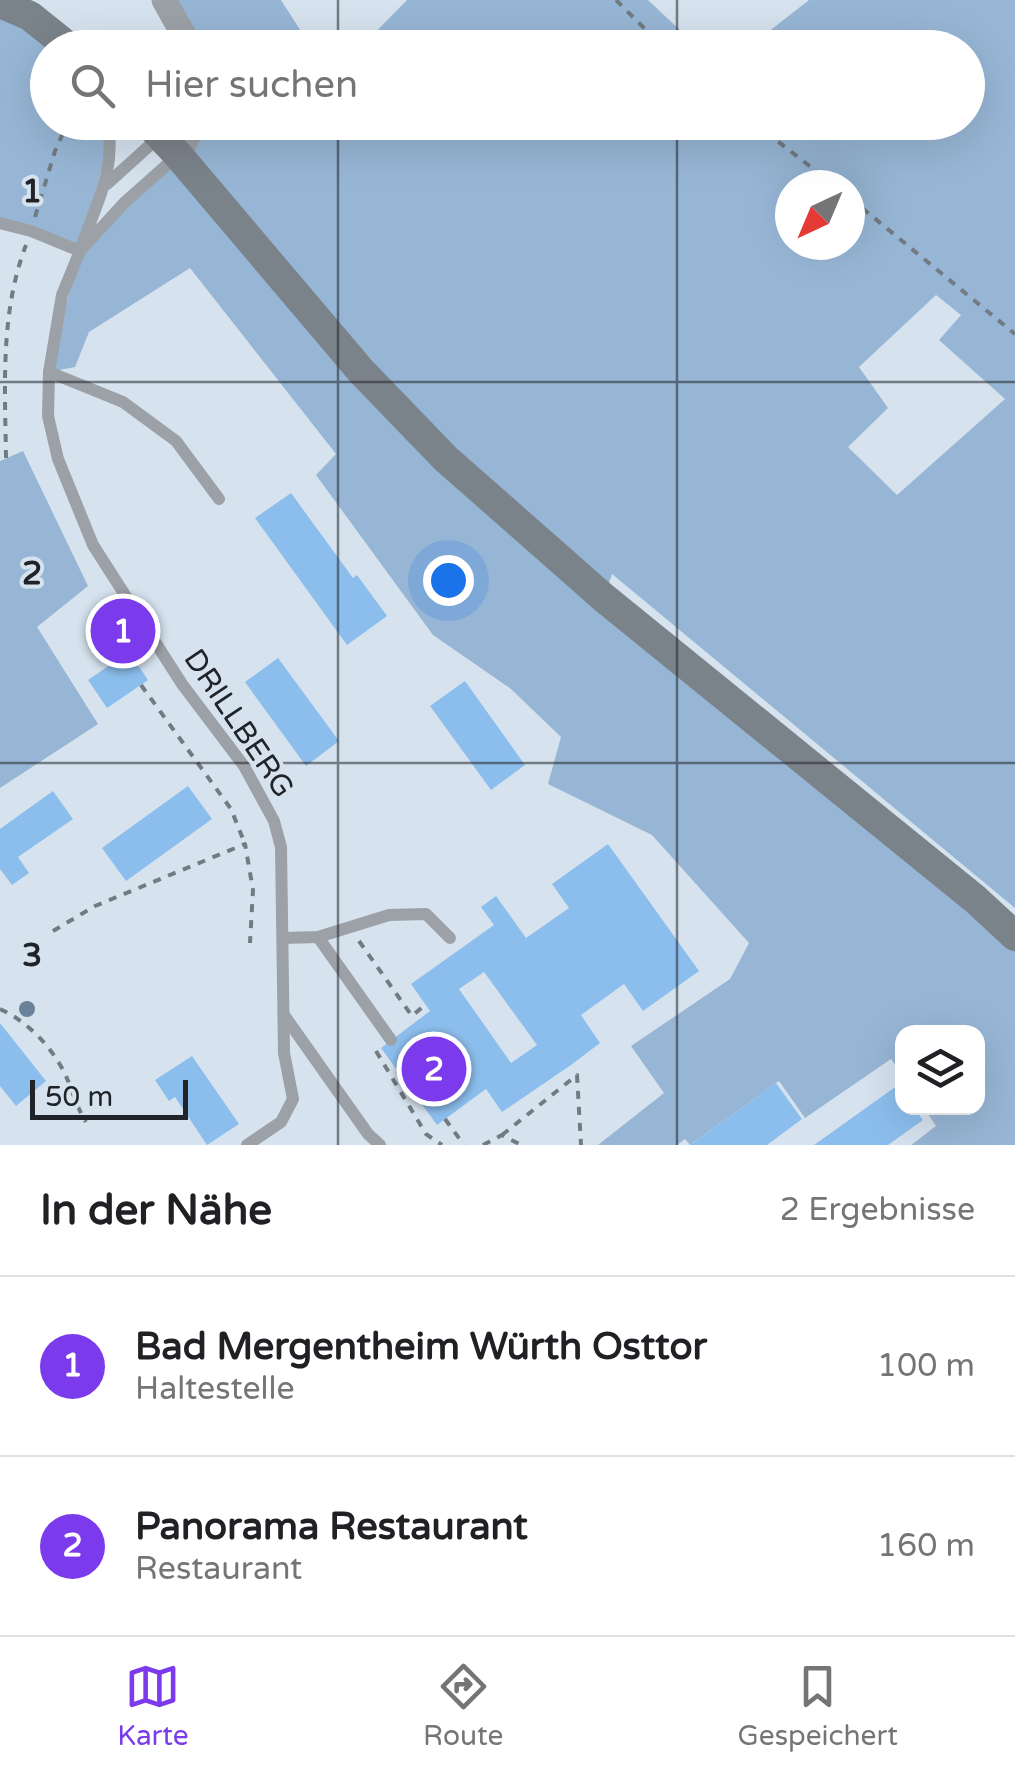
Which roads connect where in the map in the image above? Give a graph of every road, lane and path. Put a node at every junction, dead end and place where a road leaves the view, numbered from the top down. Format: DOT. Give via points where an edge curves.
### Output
graph roads {
  1 [pos="164,0"];
  2 [pos="616,0"];
  3 [pos="0,4"];
  4 [pos="30,16"];
  5 [pos="38,30"];
  6 [pos="48,30"];
  7 [pos="182,30"];
  8 [pos="646,30"];
  9 [pos="60,140"];
  10 [pos="109,140"];
  11 [pos="160,140"];
  12 [pos="161,140"];
  13 [pos="164,140"];
  14 [pos="775,140"];
  15 [pos="814,170"];
  16 [pos="107,184"];
  17 [pos="865,210"];
  18 [pos="0,224"];
  19 [pos="31,231"];
  20 [pos="80,251"];
  21 [pos="1015,334"];
  22 [pos="48,372"];
  23 [pos="6,458"];
  24 [pos="219,499"];
  25 [pos="141,685"];
  26 [pos="245,844"];
  27 [pos="54,931"];
  28 [pos="337,932"];
  29 [pos="1015,936"];
  30 [pos="318,937"];
  31 [pos="283,938"];
  32 [pos="450,938"];
  33 [pos="250,943"];
  34 [pos="0,1009"];
  35 [pos="282,1014"];
  36 [pos="426,1014"];
  37 [pos="391,1040"];
  38 [pos="373,1046"];
  39 [pos="571,1065"];
  40 [pos="577,1074"];
  41 [pos="445,1119"];
  42 [pos="86,1122"];
  43 [pos="502,1135"];
  44 [pos="247,1145"];
  45 [pos="380,1145"];
  46 [pos="442,1145"];
  47 [pos="464,1145"];
  48 [pos="483,1145"];
  49 [pos="520,1145"];
  50 [pos="581,1145"];
  1 -- 7 [label="street"];
  2 -- 8 [label="path"];
  3 -- 4 [label="main road"];
  4 -- 5 [label="lane"];
  4 -- 6 [label="main road"];
  9 -- 19 [label="path"];
  10 -- 16 [label="lane"];
  11 -- 16 [label="lane"];
  12 -- 20 [label="lane, DRILLBERG" via="124,203"];
  13 -- 29 [label="main road" via="360,371 446,459 604,598"];
  14 -- 15 [label="path"];
  16 -- 20 [label="lane"];
  17 -- 21 [label="path"];
  18 -- 19 [label="lane"];
  19 -- 20 [label="lane"];
  19 -- 23 [label="path" via="8,313"];
  20 -- 22 [label="lane, DRILLBERG" via="62,295"];
  22 -- 24 [label="lane" via="123,402 176,441"];
  22 -- 31 [label="lane, DRILLBERG" via="54,444 93,545 244,766 274,821 282,847"];
  25 -- 26 [label="path" via="231,809"];
  26 -- 27 [label="path" via="95,906"];
  26 -- 33 [label="path"];
  28 -- 30 [label="lane"];
  28 -- 32 [label="lane" via="388,915 426,914"];
  28 -- 36 [label="path" via="357,938 412,1016 423,1006"];
  30 -- 31 [label="lane"];
  30 -- 37 [label="lane"];
  31 -- 35 [label="lane, DRILLBERG"];
  34 -- 42 [label="path" via="39,1037 59,1062"];
  35 -- 44 [label="lane, DRILLBERG" via="293,1099 282,1122"];
  35 -- 45 [label="lane"];
  38 -- 46 [label="path" via="426,1134"];
  39 -- 40 [label="path"];
  40 -- 43 [label="path"];
  40 -- 50 [label="path"];
  41 -- 47 [label="path"];
  43 -- 48 [label="path"];
  43 -- 49 [label="path"];
}
